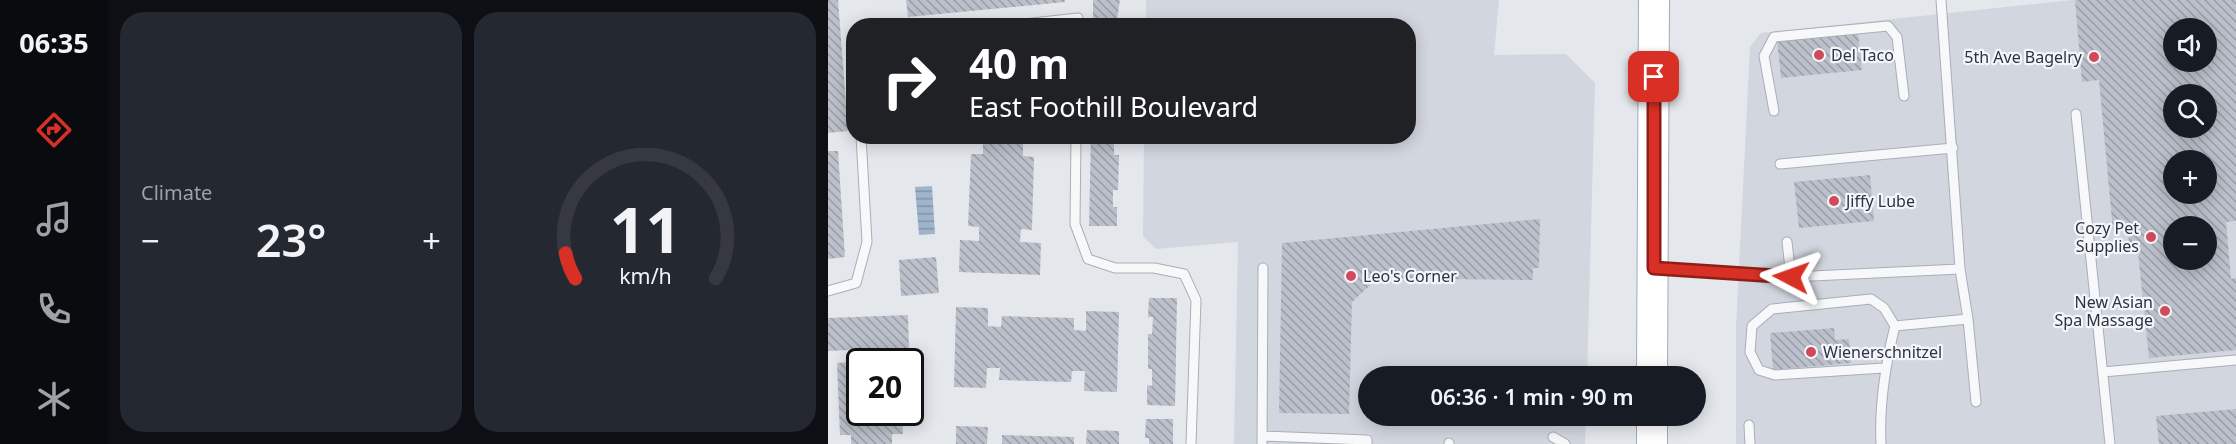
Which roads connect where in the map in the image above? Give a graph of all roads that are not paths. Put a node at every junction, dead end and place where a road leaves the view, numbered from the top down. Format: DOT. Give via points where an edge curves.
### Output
graph roads {
  1 [pos="1654,0"];
  2 [pos="1941,0"];
  3 [pos="1904,96"];
  4 [pos="1774,111"];
  5 [pos="2076,114"];
  6 [pos="861,144"];
  7 [pos="1076,144"];
  8 [pos="1953,148"];
  9 [pos="1779,164"];
  10 [pos="1787,242"];
  11 [pos="1263,268"];
  12 [pos="1654,268"];
  13 [pos="1960,269"];
  14 [pos="1791,277"];
  15 [pos="828,291"];
  16 [pos="1968,319"];
  17 [pos="1894,326"];
  18 [pos="2236,360"];
  19 [pos="1652,366"];
  20 [pos="1884,368"];
  21 [pos="2103,372"];
  22 [pos="1976,402"];
  23 [pos="1749,425"];
  24 [pos="1652,426"];
  25 [pos="1553,437"];
  26 [pos="1262,440"];
  27 [pos="1191,444"];
  28 [pos="1367,444"];
  29 [pos="1565,444"];
  30 [pos="1652,444"];
  31 [pos="1750,444"];
  32 [pos="1881,444"];
  33 [pos="2110,444"];
  1 -- 12 [label="main road"];
  2 -- 8 [label="lane"];
  3 -- 4 [label="lane" via="1897,38 1888,27 1774,37 1764,56"];
  5 -- 21 [label="lane"];
  6 -- 15 [label="lane" via="867,242 856,283"];
  7 -- 27 [label="lane" via="1075,224 1088,259 1115,268 1154,268 1184,274 1196,300"];
  8 -- 9 [label="lane"];
  8 -- 13 [label="lane"];
  10 -- 14 [label="lane"];
  11 -- 26 [label="lane"];
  12 -- 14 [label="lane"];
  12 -- 19 [label="main road"];
  13 -- 14 [label="lane"];
  13 -- 16 [label="lane"];
  16 -- 17 [label="lane"];
  16 -- 22 [label="lane"];
  17 -- 20 [label="lane"];
  17 -- 20 [label="lane" via="1884,308 1871,299 1772,309 1752,326 1750,352 1759,370 1775,375"];
  18 -- 21 [label="lane"];
  20 -- 32 [label="lane" via="1879,413"];
  21 -- 33 [label="lane"];
  23 -- 31 [label="lane"];
  24 -- 30 [label="main road"];
  25 -- 29 [label="lane"];
  26 -- 28 [label="lane" via="1367,440"];
}
